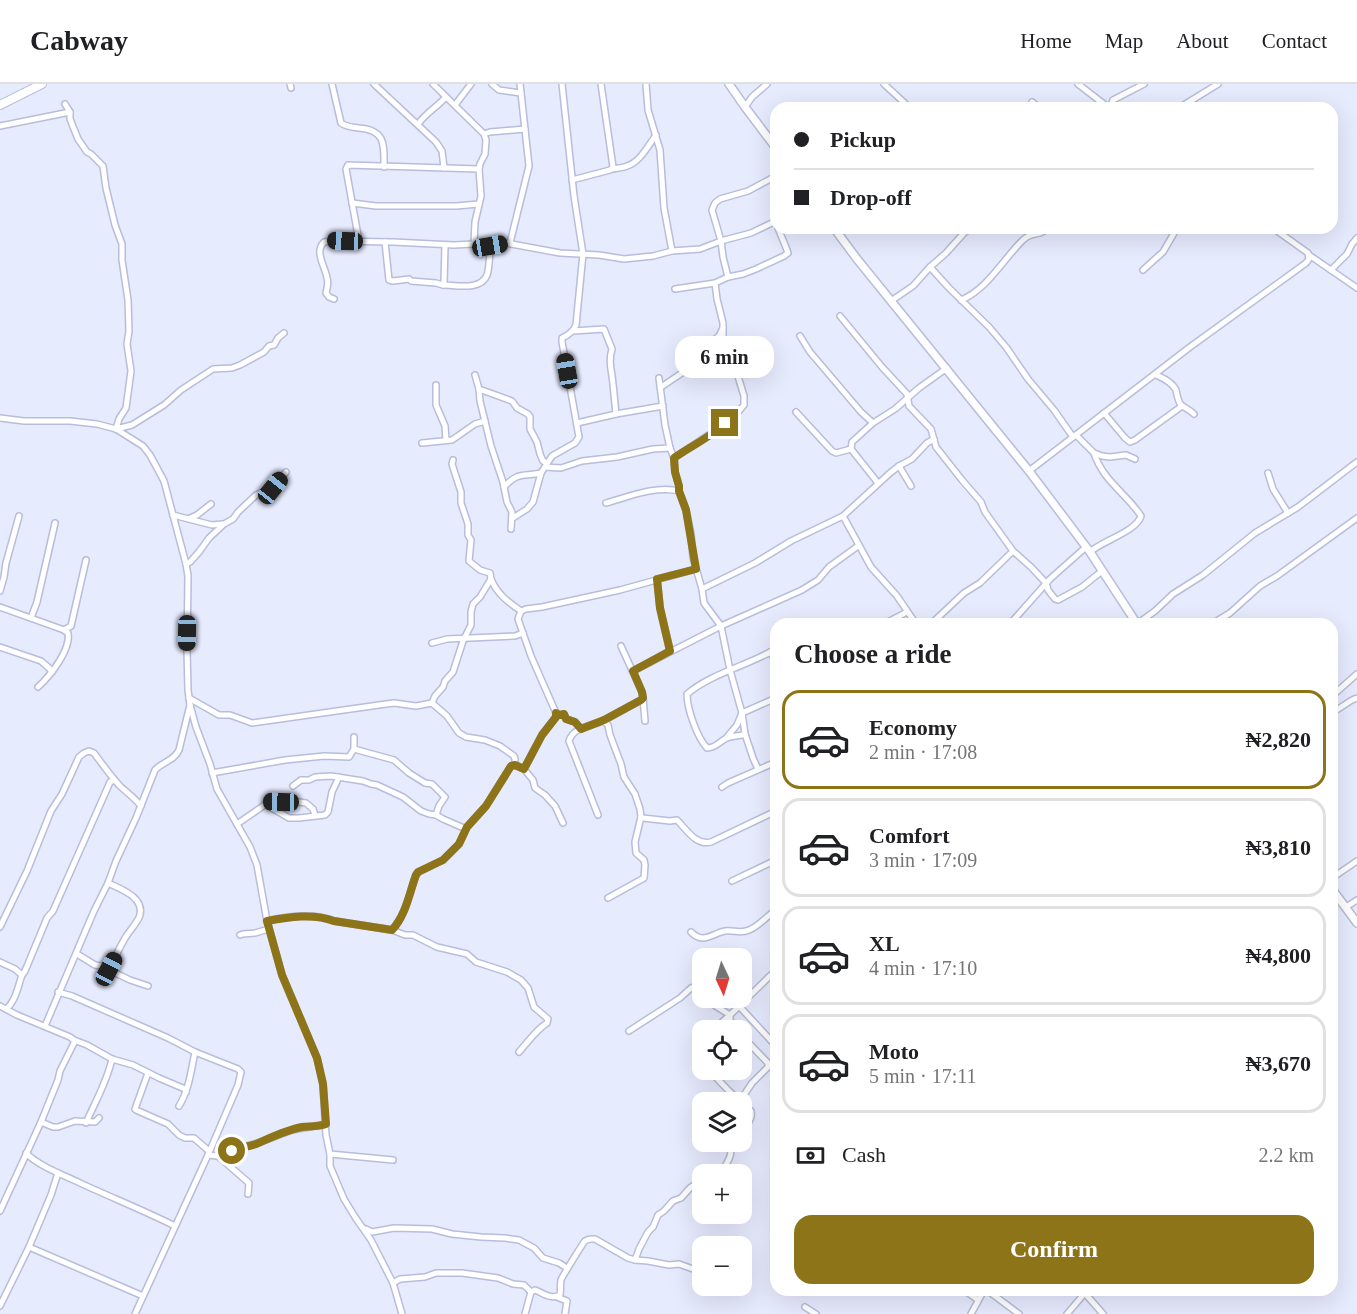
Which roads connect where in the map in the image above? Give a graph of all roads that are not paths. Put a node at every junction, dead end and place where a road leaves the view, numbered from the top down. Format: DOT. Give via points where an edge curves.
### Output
graph roads {
  1 [pos="42,84"];
  2 [pos="332,84"];
  3 [pos="374,84"];
  4 [pos="433,84"];
  5 [pos="471,84"];
  6 [pos="492,84"];
  7 [pos="520,84"];
  8 [pos="562,84"];
  9 [pos="601,84"];
  10 [pos="646,84"];
  11 [pos="729,84"];
  12 [pos="767,84"];
  13 [pos="884,84"];
  14 [pos="1078,84"];
  15 [pos="1144,84"];
  16 [pos="1218,84"];
  17 [pos="520,93"];
  18 [pos="446,97"];
  19 [pos="904,102"];
  20 [pos="1102,102"];
  21 [pos="1112,102"];
  22 [pos="1189,102"];
  23 [pos="65,104"];
  24 [pos="0,105"];
  25 [pos="455,105"];
  26 [pos="745,107"];
  27 [pos="70,112"];
  28 [pos="418,124"];
  29 [pos="0,126"];
  30 [pos="525,129"];
  31 [pos="484,134"];
  32 [pos="656,135"];
  33 [pos="770,140"];
  34 [pos="384,167"];
  35 [pos="444,168"];
  36 [pos="479,169"];
  37 [pos="610,170"];
  38 [pos="770,179"];
  39 [pos="572,180"];
  40 [pos="352,203"];
  41 [pos="479,204"];
  42 [pos="770,223"];
  43 [pos="780,234"];
  44 [pos="839,234"];
  45 [pos="963,234"];
  46 [pos="1036,234"];
  47 [pos="1174,234"];
  48 [pos="1282,234"];
  49 [pos="1357,238"];
  50 [pos="359,241"];
  51 [pos="721,241"];
  52 [pos="385,242"];
  53 [pos="510,243"];
  54 [pos="474,244"];
  55 [pos="445,245"];
  56 [pos="490,246"];
  57 [pos="672,251"];
  58 [pos="583,254"];
  59 [pos="1309,254"];
  60 [pos="930,267"];
  61 [pos="1143,270"];
  62 [pos="1330,270"];
  63 [pos="728,277"];
  64 [pos="715,283"];
  65 [pos="443,285"];
  66 [pos="1357,288"];
  67 [pos="675,289"];
  68 [pos="334,298"];
  69 [pos="961,300"];
  70 [pos="891,301"];
  71 [pos="840,316"];
  72 [pos="723,323"];
  73 [pos="573,331"];
  74 [pos="284,333"];
  75 [pos="801,336"];
  76 [pos="947,368"];
  77 [pos="475,375"];
  78 [pos="1156,375"];
  79 [pos="659,378"];
  80 [pos="436,385"];
  81 [pos="661,387"];
  82 [pos="479,389"];
  83 [pos="907,399"];
  84 [pos="663,406"];
  85 [pos="1182,406"];
  86 [pos="796,412"];
  87 [pos="1104,413"];
  88 [pos="616,414"];
  89 [pos="1194,414"];
  90 [pos="0,418"];
  91 [pos="485,421"];
  92 [pos="577,423"];
  93 [pos="873,423"];
  94 [pos="116,429"];
  95 [pos="1074,436"];
  96 [pos="934,439"];
  97 [pos="446,440"];
  98 [pos="422,443"];
  99 [pos="670,448"];
  100 [pos="850,449"];
  101 [pos="1094,453"];
  102 [pos="674,458"];
  103 [pos="1135,459"];
  104 [pos="453,460"];
  105 [pos="1357,462"];
  106 [pos="899,466"];
  107 [pos="544,468"];
  108 [pos="1029,471"];
  109 [pos="286,472"];
  110 [pos="1268,473"];
  111 [pos="878,483"];
  112 [pos="911,486"];
  113 [pos="504,487"];
  114 [pos="679,491"];
  115 [pos="606,503"];
  116 [pos="211,504"];
  117 [pos="1288,513"];
  118 [pos="173,514"];
  119 [pos="19,516"];
  120 [pos="843,516"];
  121 [pos="189,518"];
  122 [pos="513,518"];
  123 [pos="1357,518"];
  124 [pos="55,523"];
  125 [pos="224,524"];
  126 [pos="511,529"];
  127 [pos="858,546"];
  128 [pos="1088,549"];
  129 [pos="1013,551"];
  130 [pos="86,560"];
  131 [pos="186,564"];
  132 [pos="696,569"];
  133 [pos="1102,571"];
  134 [pos="491,579"];
  135 [pos="657,579"];
  136 [pos="1046,583"];
  137 [pos="702,589"];
  138 [pos="0,591"];
  139 [pos="0,608"];
  140 [pos="521,611"];
  141 [pos="907,612"];
  142 [pos="31,618"];
  143 [pos="896,618"];
  144 [pos="912,618"];
  145 [pos="937,618"];
  146 [pos="1015,618"];
  147 [pos="1133,618"];
  148 [pos="1145,618"];
  149 [pos="1222,618"];
  150 [pos="721,626"];
  151 [pos="64,630"];
  152 [pos="524,633"];
  153 [pos="466,638"];
  154 [pos="432,643"];
  155 [pos="621,646"];
  156 [pos="0,647"];
  157 [pos="670,651"];
  158 [pos="770,652"];
  159 [pos="730,670"];
  160 [pos="633,671"];
  161 [pos="52,672"];
  162 [pos="1357,674"];
  163 [pos="38,687"];
  164 [pos="1338,691"];
  165 [pos="189,698"];
  166 [pos="643,698"];
  167 [pos="1357,698"];
  168 [pos="770,701"];
  169 [pos="432,703"];
  170 [pos="190,705"];
  171 [pos="1338,709"];
  172 [pos="556,713"];
  173 [pos="742,713"];
  174 [pos="603,721"];
  175 [pos="645,721"];
  176 [pos="581,729"];
  177 [pos="746,734"];
  178 [pos="354,737"];
  179 [pos="727,737"];
  180 [pos="354,748"];
  181 [pos="515,765"];
  182 [pos="770,766"];
  183 [pos="524,769"];
  184 [pos="758,769"];
  185 [pos="212,773"];
  186 [pos="339,777"];
  187 [pos="114,780"];
  188 [pos="293,786"];
  189 [pos="722,787"];
  190 [pos="266,804"];
  191 [pos="141,806"];
  192 [pos="770,814"];
  193 [pos="315,815"];
  194 [pos="436,815"];
  195 [pos="598,815"];
  196 [pos="641,817"];
  197 [pos="563,823"];
  198 [pos="237,824"];
  199 [pos="466,829"];
  200 [pos="1357,861"];
  201 [pos="770,863"];
  202 [pos="1338,874"];
  203 [pos="732,881"];
  204 [pos="108,884"];
  205 [pos="608,898"];
  206 [pos="1338,900"];
  207 [pos="1357,900"];
  208 [pos="1346,907"];
  209 [pos="770,915"];
  210 [pos="267,921"];
  211 [pos="1357,923"];
  212 [pos="0,927"];
  213 [pos="269,929"];
  214 [pos="392,930"];
  215 [pos="691,932"];
  216 [pos="240,935"];
  217 [pos="77,954"];
  218 [pos="0,962"];
  219 [pos="109,969"];
  220 [pos="22,975"];
  221 [pos="770,979"];
  222 [pos="148,986"];
  223 [pos="692,988"];
  224 [pos="58,992"];
  225 [pos="752,994"];
  226 [pos="3,1007"];
  227 [pos="717,1008"];
  228 [pos="737,1008"];
  229 [pos="741,1008"];
  230 [pos="730,1015"];
  231 [pos="724,1020"];
  232 [pos="730,1020"];
  233 [pos="45,1026"];
  234 [pos="629,1031"];
  235 [pos="74,1040"];
  236 [pos="770,1040"];
  237 [pos="752,1047"];
  238 [pos="195,1052"];
  239 [pos="519,1052"];
  240 [pos="112,1059"];
  241 [pos="148,1073"];
  242 [pos="719,1080"];
  243 [pos="186,1092"];
  244 [pos="731,1092"];
  245 [pos="746,1092"];
  246 [pos="179,1106"];
  247 [pos="99,1118"];
  248 [pos="40,1122"];
  249 [pos="86,1123"];
  250 [pos="326,1124"];
  251 [pos="26,1153"];
  252 [pos="208,1153"];
  253 [pos="330,1154"];
  254 [pos="218,1156"];
  255 [pos="393,1160"];
  256 [pos="58,1173"];
  257 [pos="692,1186"];
  258 [pos="248,1194"];
  259 [pos="0,1211"];
  260 [pos="175,1226"];
  261 [pos="364,1229"];
  262 [pos="29,1247"];
  263 [pos="635,1260"];
  264 [pos="567,1268"];
  265 [pos="692,1268"];
  266 [pos="393,1283"];
  267 [pos="531,1292"];
  268 [pos="143,1296"];
  269 [pos="972,1296"];
  270 [pos="981,1296"];
  271 [pos="994,1296"];
  272 [pos="1080,1296"];
  273 [pos="1087,1296"];
  274 [pos="557,1297"];
  275 [pos="978,1300"];
  276 [pos="0,1306"];
  277 [pos="805,1307"];
  278 [pos="135,1314"];
  279 [pos="402,1314"];
  280 [pos="525,1314"];
  281 [pos="565,1314"];
  282 [pos="816,1314"];
  283 [pos="971,1314"];
  284 [pos="1019,1314"];
  285 [pos="1067,1314"];
  286 [pos="1103,1314"];
  1 -- 24 [label="highway"];
  2 -- 34 [label="street" via="341,123 367,128 381,137"];
  3 -- 28 [label="street"];
  4 -- 18 [label="street"];
  5 -- 25 [label="street"];
  6 -- 17 [label="street" via="499,90"];
  7 -- 17 [label="street"];
  8 -- 39 [label="street"];
  9 -- 37 [label="street" via="613,166"];
  10 -- 32 [label="street" via="648,110"];
  11 -- 26 [label="main road"];
  12 -- 26 [label="street"];
  13 -- 19 [label="street"];
  14 -- 20 [label="street"];
  15 -- 21 [label="street"];
  16 -- 22 [label="street"];
  17 -- 30 [label="street"];
  18 -- 25 [label="street"];
  18 -- 28 [label="street"];
  23 -- 27 [label="street"];
  25 -- 31 [label="street"];
  26 -- 33 [label="main road"];
  27 -- 29 [label="street"];
  27 -- 94 [label="street" via="78,139 103,166 122,244 131,371 126,408"];
  28 -- 35 [label="street" via="442,151"];
  30 -- 31 [label="street"];
  30 -- 53 [label="street" via="529,166"];
  31 -- 36 [label="street" via="485,154"];
  32 -- 37 [label="street" via="633,163"];
  32 -- 57 [label="street"];
  34 -- 35 [label="street"];
  34 -- 40 [label="street" via="346,167"];
  35 -- 36 [label="street"];
  36 -- 41 [label="street"];
  37 -- 39 [label="street"];
  38 -- 51 [label="street" via="715,203 712,210"];
  39 -- 58 [label="street"];
  40 -- 41 [label="street"];
  40 -- 50 [label="street"];
  41 -- 54 [label="street"];
  42 -- 51 [label="street"];
  43 -- 63 [label="street" via="788,253 756,270"];
  44 -- 70 [label="main road"];
  45 -- 60 [label="street"];
  46 -- 69 [label="street" via="1023,240 985,282"];
  47 -- 61 [label="street" via="1163,252"];
  48 -- 59 [label="street"];
  49 -- 62 [label="street"];
  50 -- 52 [label="street"];
  50 -- 68 [label="street" via="327,241 320,246 328,280 326,293"];
  51 -- 57 [label="street" via="706,248"];
  51 -- 63 [label="street"];
  52 -- 55 [label="street"];
  52 -- 65 [label="street" via="388,280"];
  53 -- 56 [label="street"];
  53 -- 58 [label="street"];
  54 -- 55 [label="street"];
  54 -- 56 [label="street"];
  55 -- 65 [label="street"];
  56 -- 65 [label="street" via="484,281 474,285"];
  57 -- 58 [label="street" via="624,259"];
  58 -- 73 [label="street"];
  59 -- 62 [label="street"];
  59 -- 78 [label="street" via="1306,263"];
  60 -- 69 [label="street"];
  60 -- 70 [label="street" via="913,286"];
  62 -- 66 [label="street"];
  63 -- 64 [label="street"];
  64 -- 67 [label="street"];
  64 -- 72 [label="street"];
  69 -- 95 [label="street" via="1006,346"];
  70 -- 76 [label="main road"];
  71 -- 83 [label="street" via="907,394"];
  72 -- 81 [label="street" via="719,336 694,352 685,371"];
  72 -- 102 [label="street" via="723,337 744,405 718,430"];
  73 -- 88 [label="street" via="604,330 612,349 609,357"];
  73 -- 92 [label="street" via="562,342"];
  74 -- 94 [label="street" via="264,352 232,368 213,369 132,425"];
  75 -- 93 [label="street" via="810,352"];
  76 -- 83 [label="street"];
  76 -- 108 [label="main road"];
  77 -- 82 [label="street"];
  78 -- 85 [label="street" via="1175,387"];
  78 -- 87 [label="street"];
  79 -- 81 [label="street"];
  80 -- 97 [label="street" via="436,405"];
  81 -- 84 [label="street"];
  82 -- 91 [label="street"];
  82 -- 107 [label="street" via="512,401 531,417 530,429"];
  83 -- 93 [label="street"];
  83 -- 96 [label="street" via="931,429"];
  84 -- 88 [label="street"];
  84 -- 99 [label="street"];
  85 -- 87 [label="street" via="1131,442"];
  85 -- 89 [label="street"];
  86 -- 100 [label="street" via="832,451"];
  87 -- 95 [label="street"];
  88 -- 92 [label="street"];
  90 -- 94 [label="street" via="70,421"];
  91 -- 97 [label="street"];
  91 -- 113 [label="street"];
  92 -- 107 [label="street" via="579,437 552,456"];
  93 -- 100 [label="street" via="852,442"];
  94 -- 118 [label="street" via="150,455 164,481"];
  95 -- 101 [label="street"];
  95 -- 108 [label="street"];
  96 -- 106 [label="street"];
  96 -- 129 [label="street"];
  97 -- 98 [label="street"];
  99 -- 102 [label="street"];
  99 -- 107 [label="street"];
  100 -- 111 [label="street"];
  101 -- 103 [label="street"];
  101 -- 128 [label="street" via="1113,485 1141,516 1128,530"];
  102 -- 114 [label="street"];
  104 -- 134 [label="street" via="471,540 469,561 490,573"];
  105 -- 117 [label="street"];
  106 -- 111 [label="street"];
  106 -- 112 [label="street"];
  107 -- 113 [label="street" via="515,477"];
  107 -- 122 [label="street" via="533,502"];
  108 -- 128 [label="main road"];
  109 -- 125 [label="street" via="273,488 256,495"];
  110 -- 117 [label="street"];
  111 -- 120 [label="street"];
  113 -- 122 [label="street"];
  114 -- 115 [label="street" via="649,491"];
  114 -- 132 [label="street"];
  116 -- 121 [label="street"];
  117 -- 148 [label="street" via="1255,533"];
  118 -- 121 [label="street"];
  118 -- 131 [label="street"];
  119 -- 138 [label="street"];
  120 -- 127 [label="street"];
  120 -- 137 [label="street"];
  121 -- 125 [label="street" via="212,525"];
  122 -- 126 [label="street"];
  123 -- 149 [label="street" via="1260,586"];
  124 -- 142 [label="street"];
  125 -- 131 [label="street"];
  127 -- 141 [label="street"];
  127 -- 150 [label="street" via="802,590"];
  128 -- 133 [label="main road"];
  128 -- 136 [label="street"];
  129 -- 136 [label="street"];
  129 -- 145 [label="street"];
  130 -- 151 [label="street" via="70,626"];
  131 -- 165 [label="street"];
  132 -- 135 [label="street"];
  132 -- 137 [label="street"];
  133 -- 136 [label="street" via="1058,600"];
  133 -- 147 [label="main road"];
  134 -- 140 [label="street" via="504,598"];
  134 -- 153 [label="street" via="473,604"];
  135 -- 140 [label="street"];
  135 -- 157 [label="street"];
  136 -- 146 [label="street"];
  137 -- 150 [label="street" via="704,603"];
  139 -- 142 [label="street"];
  140 -- 152 [label="street" via="518,619"];
  141 -- 143 [label="street"];
  141 -- 144 [label="street"];
  142 -- 151 [label="street"];
  150 -- 157 [label="street"];
  150 -- 159 [label="street"];
  151 -- 161 [label="street" via="69,638"];
  152 -- 153 [label="street"];
  152 -- 172 [label="street"];
  153 -- 154 [label="street"];
  153 -- 169 [label="street" via="453,672"];
  155 -- 160 [label="street"];
  156 -- 161 [label="street" via="41,661"];
  157 -- 160 [label="street"];
  158 -- 159 [label="street"];
  159 -- 173 [label="street"];
  159 -- 179 [label="street" via="687,694 704,746 712,748"];
  160 -- 166 [label="street"];
  161 -- 163 [label="street"];
  162 -- 164 [label="street"];
  165 -- 169 [label="street" via="219,715 252,723 386,704"];
  165 -- 170 [label="street"];
  166 -- 174 [label="street"];
  166 -- 175 [label="street"];
  167 -- 171 [label="street"];
  168 -- 173 [label="street"];
  169 -- 181 [label="street" via="459,733 506,749"];
  170 -- 185 [label="street"];
  170 -- 191 [label="street" via="179,750 154,770"];
  172 -- 176 [label="street" via="564,714"];
  172 -- 183 [label="street"];
  173 -- 177 [label="street"];
  173 -- 179 [label="street"];
  174 -- 176 [label="street"];
  174 -- 196 [label="street" via="608,725"];
  176 -- 195 [label="street" via="569,741"];
  177 -- 179 [label="street"];
  177 -- 184 [label="street"];
  178 -- 180 [label="street"];
  180 -- 185 [label="street" via="348,757 300,758"];
  180 -- 194 [label="street" via="394,760 432,784 445,797"];
  181 -- 183 [label="street"];
  181 -- 199 [label="street"];
  182 -- 184 [label="street"];
  183 -- 197 [label="street" via="535,788 555,806"];
  184 -- 189 [label="street"];
  185 -- 198 [label="street"];
  186 -- 188 [label="street" via="315,777"];
  186 -- 193 [label="street" via="328,812"];
  186 -- 194 [label="street" via="378,785 421,811"];
  187 -- 191 [label="street"];
  187 -- 212 [label="street" via="94,753 79,757"];
  187 -- 220 [label="street" via="96,811"];
  190 -- 193 [label="street" via="290,818"];
  190 -- 193 [label="street" via="306,803"];
  190 -- 198 [label="street"];
  191 -- 204 [label="street"];
  192 -- 196 [label="street" via="706,843 696,839 677,820"];
  194 -- 199 [label="street"];
  196 -- 205 [label="street" via="635,842 636,852 644,860 644,878"];
  198 -- 210 [label="street" via="257,865"];
  199 -- 214 [label="street" via="459,844 443,860 418,872 407,906"];
  200 -- 202 [label="street"];
  201 -- 203 [label="street"];
  204 -- 217 [label="street"];
  204 -- 219 [label="street" via="133,897 140,907 139,916"];
  206 -- 208 [label="main road"];
  207 -- 208 [label="street"];
  208 -- 211 [label="main road"];
  209 -- 215 [label="street" via="744,932 722,931 700,938"];
  210 -- 213 [label="street"];
  210 -- 214 [label="street" via="319,917"];
  213 -- 216 [label="street"];
  213 -- 250 [label="street" via="282,975 317,1058"];
  214 -- 239 [label="street" via="467,954 476,962 520,980 528,988 534,1007 548,1019"];
  217 -- 219 [label="street"];
  217 -- 224 [label="street"];
  218 -- 220 [label="street"];
  219 -- 222 [label="street"];
  220 -- 226 [label="street" via="12,1002"];
  221 -- 225 [label="street"];
  223 -- 234 [label="street"];
  224 -- 233 [label="street"];
  224 -- 238 [label="street"];
  226 -- 233 [label="street"];
  227 -- 230 [label="street"];
  228 -- 230 [label="street"];
  229 -- 236 [label="street"];
  230 -- 231 [label="street"];
  230 -- 232 [label="street"];
  233 -- 235 [label="street"];
  235 -- 240 [label="street"];
  235 -- 248 [label="street"];
  237 -- 245 [label="street" via="768,1067"];
  238 -- 243 [label="street"];
  238 -- 252 [label="street" via="241,1072"];
  240 -- 241 [label="street"];
  240 -- 249 [label="street"];
  241 -- 243 [label="street"];
  241 -- 252 [label="street" via="135,1109 168,1124 185,1138 194,1138"];
  242 -- 244 [label="street"];
  243 -- 246 [label="street"];
  247 -- 249 [label="street"];
  248 -- 249 [label="street" via="53,1127 75,1121"];
  248 -- 251 [label="street"];
  250 -- 253 [label="street"];
  250 -- 254 [label="street" via="302,1127"];
  251 -- 256 [label="street"];
  251 -- 259 [label="street"];
  252 -- 254 [label="street"];
  252 -- 260 [label="street"];
  253 -- 255 [label="street"];
  253 -- 261 [label="street" via="330,1166 340,1191"];
  254 -- 258 [label="street" via="249,1183"];
  256 -- 260 [label="street"];
  256 -- 262 [label="street"];
  257 -- 263 [label="street" via="658,1215"];
  260 -- 268 [label="street"];
  261 -- 264 [label="street" via="432,1229 519,1240 543,1258"];
  261 -- 266 [label="street"];
  262 -- 268 [label="street"];
  262 -- 276 [label="street"];
  263 -- 264 [label="street" via="589,1239"];
  263 -- 265 [label="street"];
  264 -- 274 [label="street"];
  266 -- 267 [label="street" via="436,1273 462,1273 506,1280 524,1285"];
  266 -- 279 [label="street"];
  267 -- 274 [label="street"];
  267 -- 280 [label="street"];
  268 -- 278 [label="street"];
  269 -- 275 [label="street"];
  270 -- 275 [label="street"];
  271 -- 284 [label="street"];
  272 -- 285 [label="street"];
  273 -- 286 [label="street"];
  274 -- 281 [label="street" via="567,1301"];
  275 -- 283 [label="street"];
  277 -- 282 [label="street"];
}
